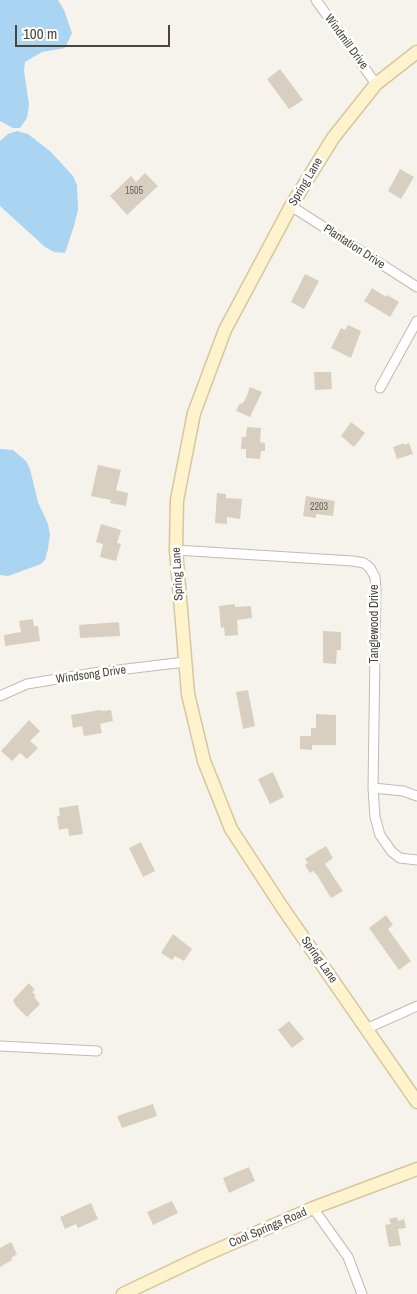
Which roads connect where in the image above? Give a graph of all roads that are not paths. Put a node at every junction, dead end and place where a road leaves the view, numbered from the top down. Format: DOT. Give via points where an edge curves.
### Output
graph roads {
  1 [pos="316,0"];
  2 [pos="417,52"];
  3 [pos="376,84"];
  4 [pos="291,206"];
  5 [pos="417,287"];
  6 [pos="417,321"];
  7 [pos="380,388"];
  8 [pos="176,550"];
  9 [pos="185,662"];
  10 [pos="0,696"];
  11 [pos="373,788"];
  12 [pos="417,796"];
  13 [pos="417,860"];
  14 [pos="417,1006"];
  15 [pos="366,1028"];
  16 [pos="0,1046"];
  17 [pos="96,1052"];
  18 [pos="417,1102"];
  19 [pos="417,1169"];
  20 [pos="313,1208"];
  21 [pos="123,1294"];
  22 [pos="362,1294"];
  1 -- 3 [label="street, Windmill Drive"];
  2 -- 3 [label="street, Spring Lane"];
  3 -- 4 [label="street, Spring Lane" via="333,138"];
  4 -- 5 [label="street, Plantation Drive"];
  4 -- 8 [label="street, Spring Lane" via="225,330 194,413 177,500"];
  6 -- 7 [label="street"];
  8 -- 9 [label="street, Spring Lane"];
  8 -- 11 [label="street, Tanglewood Drive" via="353,561 370,568 376,588"];
  9 -- 10 [label="street, Windsong Drive" via="27,684"];
  9 -- 15 [label="street, Spring Lane" via="188,694 204,761 231,829"];
  11 -- 12 [label="street" via="404,791"];
  11 -- 13 [label="street, Tanglewood Drive" via="380,835 400,858"];
  14 -- 15 [label="street"];
  15 -- 18 [label="street, Spring Lane"];
  16 -- 17 [label="street"];
  19 -- 20 [label="street, Cool Springs Road"];
  20 -- 21 [label="street, Cool Springs Road"];
  20 -- 22 [label="street" via="348,1257"];
}
